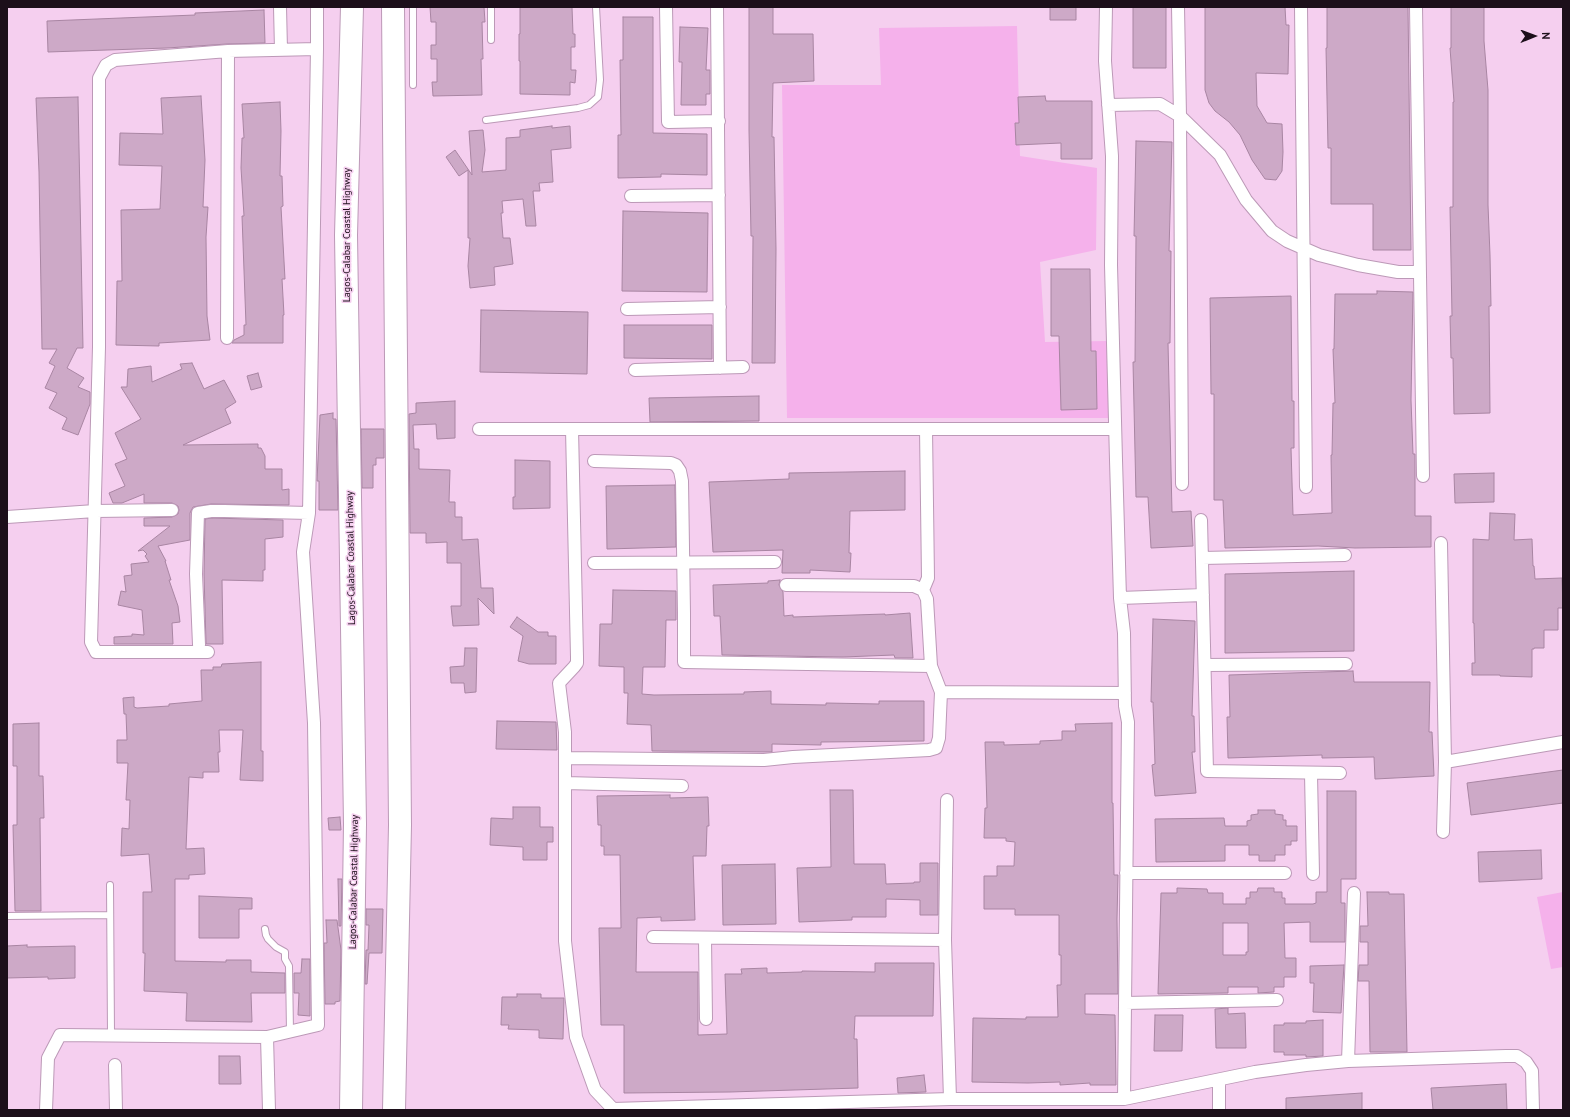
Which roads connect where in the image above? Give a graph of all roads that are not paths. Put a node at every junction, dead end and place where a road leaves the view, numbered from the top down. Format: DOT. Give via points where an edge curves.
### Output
graph roads {
  1 [pos="280,7"];
  2 [pos="317,7"];
  3 [pos="352,7"];
  4 [pos="393,7"];
  5 [pos="413,7"];
  6 [pos="491,7"];
  7 [pos="596,7"];
  8 [pos="666,7"];
  9 [pos="676,7"];
  10 [pos="718,7"];
  11 [pos="1106,7"];
  12 [pos="1178,7"];
  13 [pos="1302,7"];
  14 [pos="1416,7"];
  15 [pos="490,40"];
  16 [pos="317,48"];
  17 [pos="282,50"];
  18 [pos="228,51"];
  19 [pos="413,85"];
  20 [pos="1108,105"];
  21 [pos="1180,116"];
  22 [pos="486,120"];
  23 [pos="718,121"];
  24 [pos="719,195"];
  25 [pos="631,196"];
  26 [pos="1303,247"];
  27 [pos="1420,272"];
  28 [pos="720,307"];
  29 [pos="627,309"];
  30 [pos="227,338"];
  31 [pos="743,367"];
  32 [pos="720,368"];
  33 [pos="635,370"];
  34 [pos="479,428"];
  35 [pos="572,429"];
  36 [pos="926,429"];
  37 [pos="1115,429"];
  38 [pos="594,461"];
  39 [pos="1423,476"];
  40 [pos="1182,484"];
  41 [pos="1306,487"];
  42 [pos="172,510"];
  43 [pos="95,511"];
  44 [pos="309,513"];
  45 [pos="7,517"];
  46 [pos="1202,520"];
  47 [pos="1441,543"];
  48 [pos="1345,555"];
  49 [pos="1202,558"];
  50 [pos="684,562"];
  51 [pos="775,562"];
  52 [pos="594,564"];
  53 [pos="786,585"];
  54 [pos="922,590"];
  55 [pos="1203,595"];
  56 [pos="1120,598"];
  57 [pos="1346,664"];
  58 [pos="1205,665"];
  59 [pos="931,666"];
  60 [pos="941,692"];
  61 [pos="1125,693"];
  62 [pos="1563,742"];
  63 [pos="565,758"];
  64 [pos="1445,762"];
  65 [pos="1340,773"];
  66 [pos="1311,774"];
  67 [pos="565,783"];
  68 [pos="682,786"];
  69 [pos="947,800"];
  70 [pos="1443,832"];
  71 [pos="1126,873"];
  72 [pos="1285,873"];
  73 [pos="1313,874"];
  74 [pos="110,885"];
  75 [pos="1354,893"];
  76 [pos="110,915"];
  77 [pos="7,916"];
  78 [pos="265,929"];
  79 [pos="653,937"];
  80 [pos="705,938"];
  81 [pos="945,940"];
  82 [pos="1277,1000"];
  83 [pos="1125,1003"];
  84 [pos="706,1019"];
  85 [pos="290,1032"];
  86 [pos="111,1035"];
  87 [pos="266,1037"];
  88 [pos="1348,1061"];
  89 [pos="115,1065"];
  90 [pos="1219,1080"];
  91 [pos="950,1099"];
  92 [pos="1124,1099"];
  93 [pos="1028,1104"];
  94 [pos="46,1110"];
  95 [pos="116,1110"];
  96 [pos="268,1110"];
  97 [pos="351,1110"];
  98 [pos="394,1110"];
  99 [pos="1219,1110"];
  100 [pos="1533,1110"];
  1 -- 17 [label="street"];
  2 -- 16 [label="street"];
  3 -- 97 [label="highway, Lagos-Calabar Coastal Highway" via="346,234 355,824"];
  4 -- 98 [label="highway" via="400,817"];
  5 -- 19 [label="lane"];
  6 -- 15 [label="lane"];
  7 -- 22 [label="lane" via="600,80 598,97 589,105 578,108"];
  8 -- 9 [label="street"];
  8 -- 23 [label="street" via="668,122"];
  10 -- 23 [label="street"];
  11 -- 20 [label="street" via="1105,61"];
  12 -- 21 [label="street"];
  13 -- 26 [label="street"];
  14 -- 27 [label="street"];
  16 -- 17 [label="street"];
  16 -- 44 [label="street"];
  17 -- 18 [label="street"];
  18 -- 30 [label="street"];
  18 -- 43 [label="street" via="115,60 106,65 99,78 99,347"];
  20 -- 21 [label="street" via="1160,104"];
  20 -- 37 [label="street" via="1112,156 1111,265"];
  21 -- 26 [label="street" via="1220,155 1246,200 1272,231 1286,241"];
  21 -- 40 [label="street"];
  23 -- 24 [label="street"];
  24 -- 25 [label="street"];
  24 -- 28 [label="street"];
  26 -- 27 [label="street" via="1319,255 1358,265 1398,272"];
  26 -- 41 [label="street"];
  27 -- 39 [label="street"];
  28 -- 29 [label="street"];
  28 -- 32 [label="street"];
  31 -- 32 [label="street"];
  32 -- 33 [label="street"];
  34 -- 35 [label="street"];
  35 -- 36 [label="street"];
  35 -- 63 [label="street" via="577,657 574,667 559,683 565,732"];
  36 -- 37 [label="street"];
  36 -- 54 [label="street" via="928,578"];
  37 -- 56 [label="street"];
  38 -- 50 [label="street" via="676,465 682,481"];
  42 -- 43 [label="street"];
  43 -- 44 [label="street" via="91,642 96,652 203,648 196,574 198,513 224,510"];
  43 -- 45 [label="street"];
  44 -- 85 [label="street" via="303,552 314,723 318,1025"];
  46 -- 49 [label="street"];
  47 -- 64 [label="street"];
  48 -- 49 [label="street"];
  49 -- 55 [label="street"];
  50 -- 51 [label="street"];
  50 -- 52 [label="street"];
  50 -- 59 [label="street" via="684,662"];
  53 -- 54 [label="street" via="914,586"];
  54 -- 59 [label="street" via="927,599"];
  55 -- 56 [label="street"];
  55 -- 58 [label="street"];
  56 -- 61 [label="street" via="1124,633"];
  57 -- 58 [label="street"];
  58 -- 66 [label="street" via="1207,771"];
  59 -- 60 [label="street"];
  60 -- 61 [label="street"];
  60 -- 63 [label="street" via="940,738 936,748 929,750 764,760"];
  61 -- 71 [label="street" via="1128,722"];
  62 -- 64 [label="street"];
  63 -- 67 [label="street"];
  64 -- 70 [label="street"];
  65 -- 66 [label="street"];
  66 -- 73 [label="street"];
  67 -- 68 [label="street"];
  67 -- 91 [label="street" via="565,940 576,1037 595,1090 613,1109"];
  69 -- 81 [label="street"];
  71 -- 72 [label="street"];
  71 -- 83 [label="street"];
  74 -- 76 [label="lane"];
  75 -- 88 [label="street"];
  76 -- 77 [label="lane"];
  76 -- 86 [label="lane"];
  78 -- 85 [label="lane" via="268,939 284,952 289,966"];
  79 -- 80 [label="street"];
  80 -- 81 [label="street"];
  80 -- 84 [label="street"];
  81 -- 91 [label="street"];
  82 -- 83 [label="street"];
  83 -- 92 [label="street"];
  85 -- 87 [label="street"];
  86 -- 87 [label="street"];
  86 -- 94 [label="street" via="60,1035 48,1058"];
  87 -- 96 [label="street"];
  88 -- 90 [label="street" via="1254,1072"];
  88 -- 100 [label="street" via="1516,1056 1526,1062 1532,1071"];
  89 -- 95 [label="street"];
  90 -- 92 [label="street"];
  90 -- 99 [label="street"];
  91 -- 93 [label="street"];
  92 -- 93 [label="street"];
}
